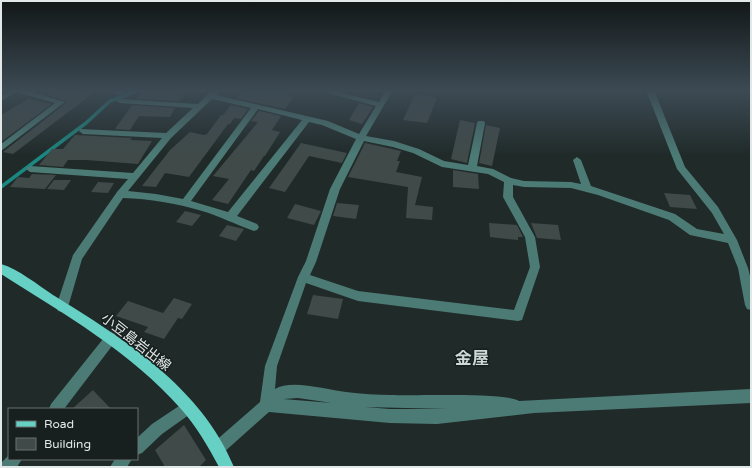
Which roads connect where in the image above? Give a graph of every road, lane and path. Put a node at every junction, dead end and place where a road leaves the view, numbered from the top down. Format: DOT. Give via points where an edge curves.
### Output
graph roads {
  1 [pos="48,112"];
  2 [pos="194,112"];
  3 [pos="252,112"];
  4 [pos="277,112"];
  5 [pos="377,112"];
  6 [pos="658,112"];
  7 [pos="308,119"];
  8 [pos="481,123"];
  9 [pos="83,131"];
  10 [pos="168,136"];
  11 [pos="361,138"];
  12 [pos="1,148"];
  13 [pos="577,160"];
  14 [pos="472,167"];
  15 [pos="30,169"];
  16 [pos="135,176"];
  17 [pos="509,180"];
  18 [pos="587,189"];
  19 [pos="120,194"];
  20 [pos="186,201"];
  21 [pos="230,217"];
  22 [pos="254,227"];
  23 [pos="732,240"];
  24 [pos="1,268"];
  25 [pos="747,268"];
  26 [pos="303,277"];
  27 [pos="751,306"];
  28 [pos="62,307"];
  29 [pos="111,338"];
  30 [pos="751,396"];
  31 [pos="266,406"];
  32 [pos="188,407"];
  33 [pos="57,408"];
  34 [pos="138,447"];
  35 [pos="218,448"];
  36 [pos="15,460"];
  37 [pos="7,467"];
  38 [pos="227,467"];
  1 -- 12 [label="street"];
  2 -- 10 [label="street"];
  3 -- 20 [label="street"];
  4 -- 7 [label="street"];
  5 -- 11 [label="street"];
  6 -- 23 [label="street" via="681,169 715,210"];
  7 -- 11 [label="street"];
  7 -- 21 [label="street"];
  8 -- 14 [label="street"];
  9 -- 10 [label="street"];
  10 -- 16 [label="street"];
  11 -- 14 [label="street" via="416,151 442,164"];
  11 -- 26 [label="street" via="335,189 311,262"];
  13 -- 18 [label="street"];
  14 -- 17 [label="street" via="490,171"];
  15 -- 16 [label="street"];
  16 -- 19 [label="street"];
  17 -- 18 [label="street" via="542,186 571,185"];
  17 -- 26 [label="street" via="508,197 530,237 535,267 518,316 358,296"];
  18 -- 23 [label="street" via="672,217 694,232"];
  19 -- 20 [label="street" via="150,195"];
  19 -- 28 [label="street" via="77,258"];
  20 -- 21 [label="street"];
  21 -- 22 [label="street"];
  23 -- 25 [label="street"];
  24 -- 28 [label="main road, 小豆島岩出線"];
  25 -- 27 [label="street"];
  26 -- 31 [label="street" via="271,366"];
  28 -- 29 [label="main road, 小豆島岩出線"];
  29 -- 32 [label="main road, 小豆島岩出線" via="179,396"];
  29 -- 33 [label="street"];
  30 -- 31 [label="street" via="534,406 437,417 390,416"];
  31 -- 35 [label="street"];
  32 -- 34 [label="street" via="157,429"];
  32 -- 35 [label="main road, 小豆島岩出線"];
  35 -- 38 [label="main road, 小豆島岩出線"];
  36 -- 37 [label="street"];
}
